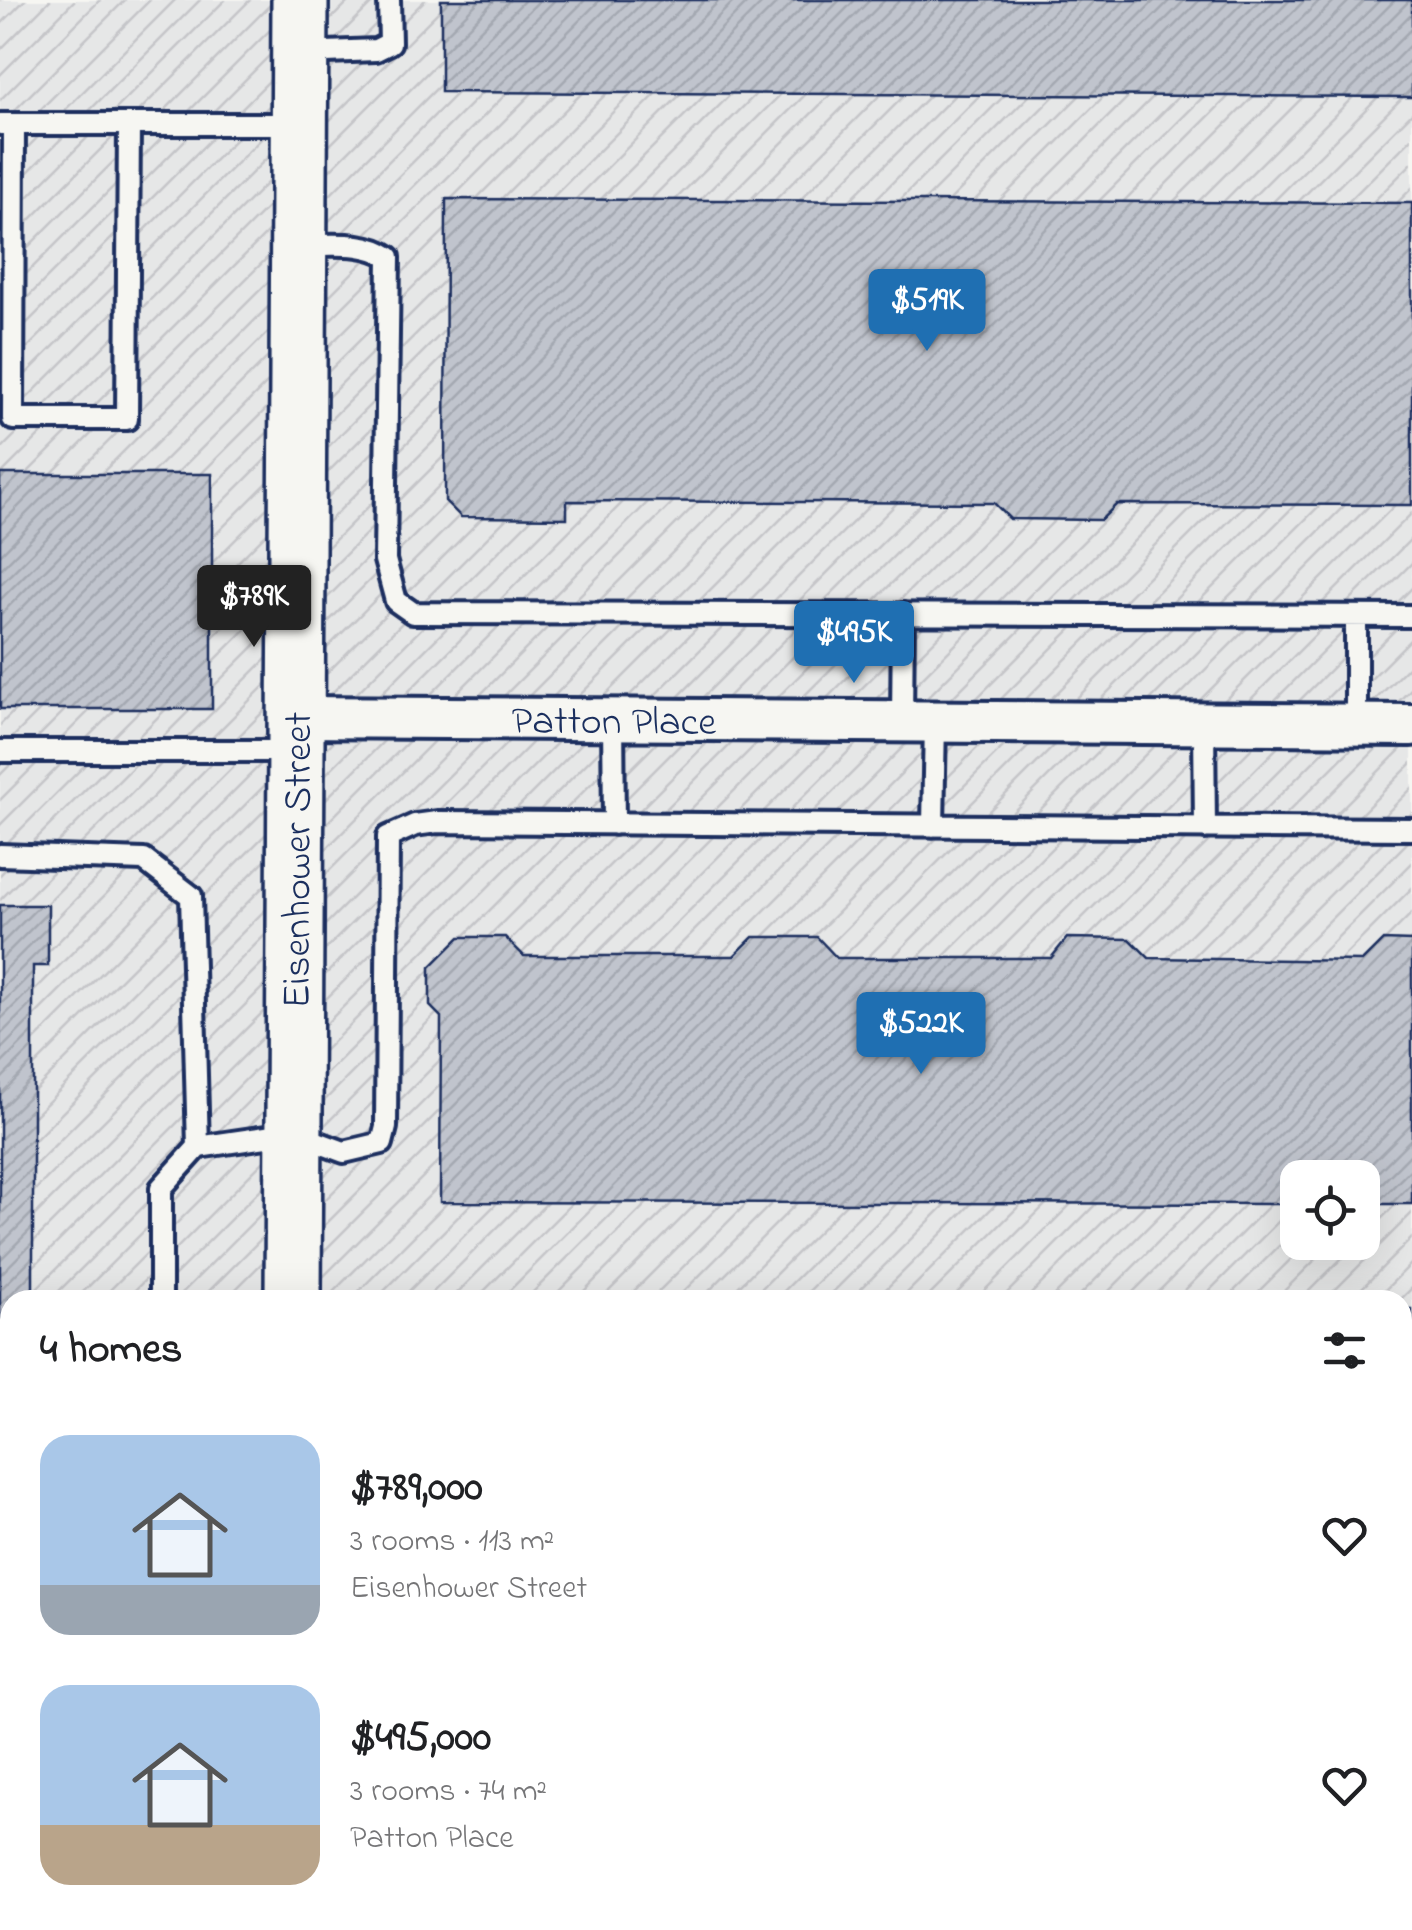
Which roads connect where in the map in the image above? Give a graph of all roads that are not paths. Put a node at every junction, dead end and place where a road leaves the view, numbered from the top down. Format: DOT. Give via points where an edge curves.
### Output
graph roads {
  1 [pos="300,0"];
  2 [pos="388,0"];
  3 [pos="300,53"];
  4 [pos="7,124"];
  5 [pos="129,124"];
  6 [pos="300,124"];
  7 [pos="299,245"];
  8 [pos="903,614"];
  9 [pos="1356,616"];
  10 [pos="1412,616"];
  11 [pos="613,720"];
  12 [pos="918,721"];
  13 [pos="1204,723"];
  14 [pos="1356,724"];
  15 [pos="1412,724"];
  16 [pos="296,734"];
  17 [pos="0,751"];
  18 [pos="614,824"];
  19 [pos="933,826"];
  20 [pos="1205,828"];
  21 [pos="1412,830"];
  22 [pos="0,855"];
  23 [pos="294,1133"];
  24 [pos="198,1147"];
  25 [pos="162,1290"];
  26 [pos="293,1290"];
  1 -- 3 [label="street, Eisenhower Street"];
  2 -- 3 [label="lane" via="390,43 376,50"];
  3 -- 6 [label="street, Eisenhower Street"];
  4 -- 5 [label="lane"];
  4 -- 5 [label="lane" via="13,419 127,419"];
  5 -- 6 [label="lane"];
  6 -- 7 [label="street, Eisenhower Street"];
  7 -- 8 [label="lane" via="364,246 389,256 385,560 396,602 413,613"];
  7 -- 16 [label="street, Eisenhower Street"];
  8 -- 9 [label="lane"];
  8 -- 12 [label="lane"];
  9 -- 10 [label="lane"];
  9 -- 14 [label="lane"];
  11 -- 12 [label="street, Patton Place"];
  11 -- 16 [label="street, Patton Place"];
  11 -- 18 [label="lane"];
  12 -- 13 [label="street, Patton Place"];
  12 -- 19 [label="lane"];
  13 -- 14 [label="street, Patton Place"];
  13 -- 20 [label="lane"];
  14 -- 15 [label="street, Patton Place"];
  16 -- 17 [label="lane"];
  16 -- 23 [label="street, Eisenhower Street"];
  18 -- 19 [label="lane"];
  18 -- 23 [label="lane" via="437,822 388,838 382,1143 344,1152"];
  19 -- 20 [label="lane"];
  20 -- 21 [label="lane"];
  22 -- 24 [label="lane" via="144,860 192,896"];
  23 -- 24 [label="lane"];
  23 -- 26 [label="street, Eisenhower Street"];
  24 -- 25 [label="lane" via="160,1188"];
}
